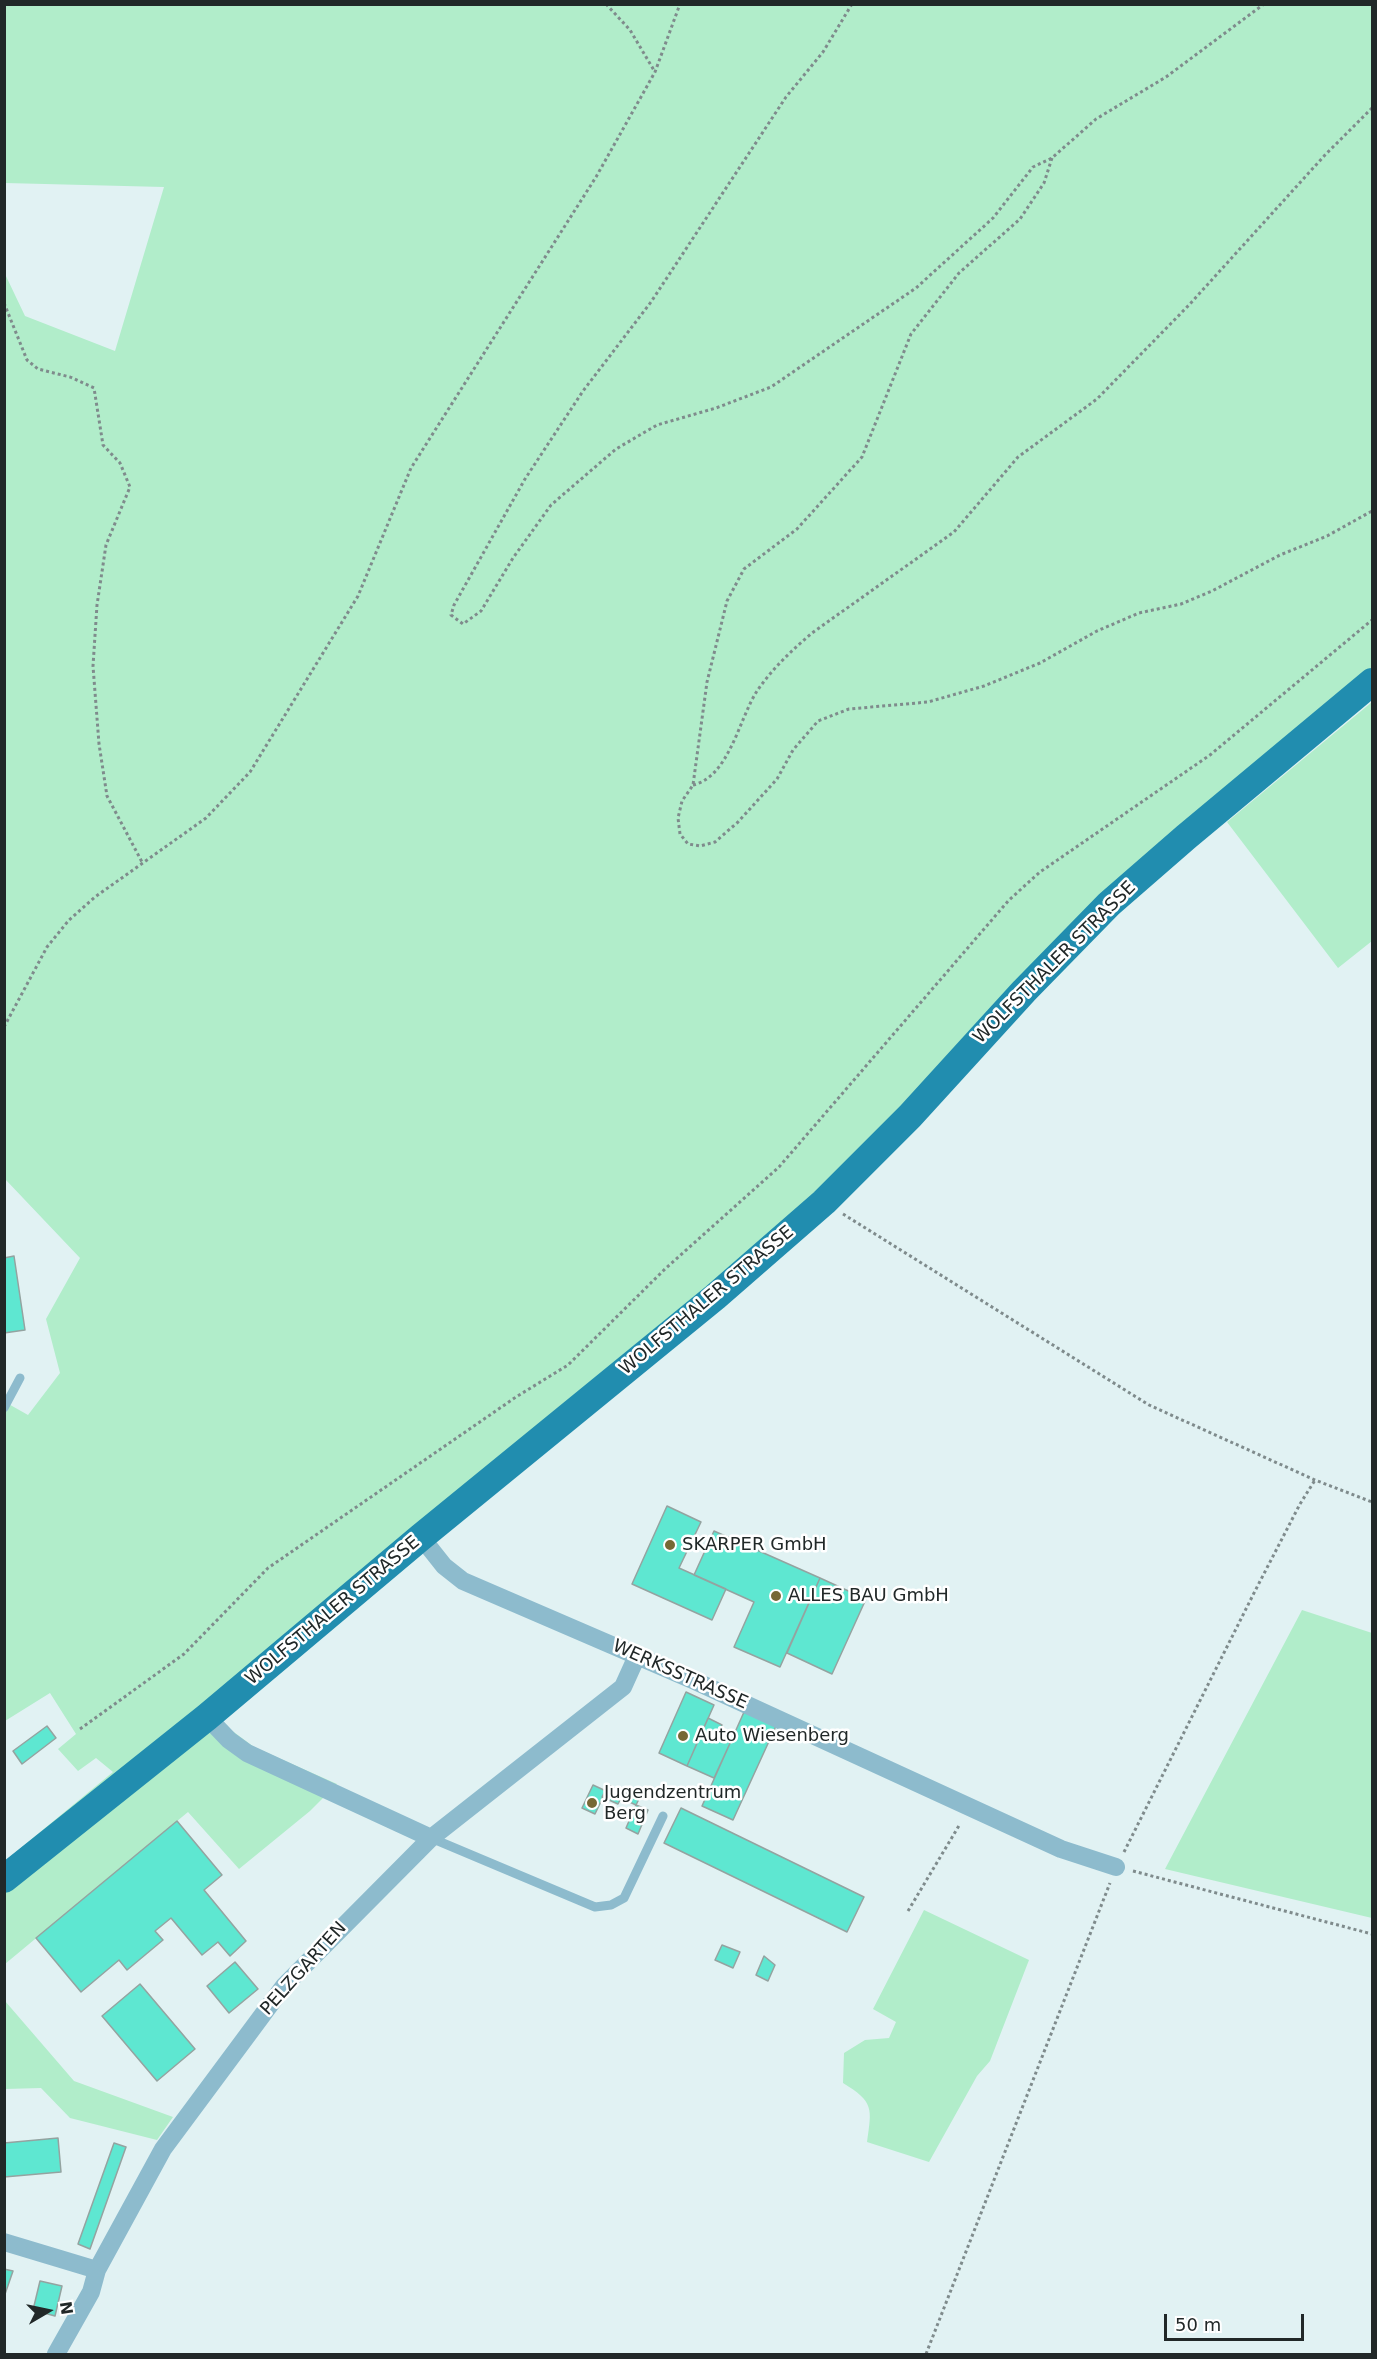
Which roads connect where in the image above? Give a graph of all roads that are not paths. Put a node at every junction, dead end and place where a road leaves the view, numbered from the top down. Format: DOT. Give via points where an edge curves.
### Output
graph roads {
  1 [pos="1372,682"];
  2 [pos="20,1378"];
  3 [pos="4,1408"];
  4 [pos="421,1537"];
  5 [pos="637,1656"];
  6 [pos="207,1716"];
  7 [pos="663,1816"];
  8 [pos="431,1838"];
  9 [pos="1116,1867"];
  10 [pos="4,1879"];
  11 [pos="4,2242"];
  12 [pos="97,2270"];
  13 [pos="56,2355"];
  1 -- 4 [label="main road, WOLFSTHALER STRASSE" via="1109,904 824,1202 715,1297"];
  2 -- 3 [label="lane"];
  4 -- 5 [label="street, WERKSSTRASSE" via="444,1566 463,1581"];
  4 -- 6 [label="main road, WOLFSTHALER STRASSE"];
  5 -- 8 [label="street, PELZGARTEN" via="623,1687"];
  5 -- 9 [label="street, WERKSSTRASSE" via="1061,1849"];
  6 -- 8 [label="street" via="247,1753"];
  6 -- 10 [label="main road, WOLFSTHALER STRASSE"];
  7 -- 8 [label="lane" via="624,1898 595,1907"];
  8 -- 12 [label="street, PELZGARTEN" via="284,1986 163,2149"];
  11 -- 12 [label="street"];
  12 -- 13 [label="street, PELZGARTEN" via="91,2292"];
}
